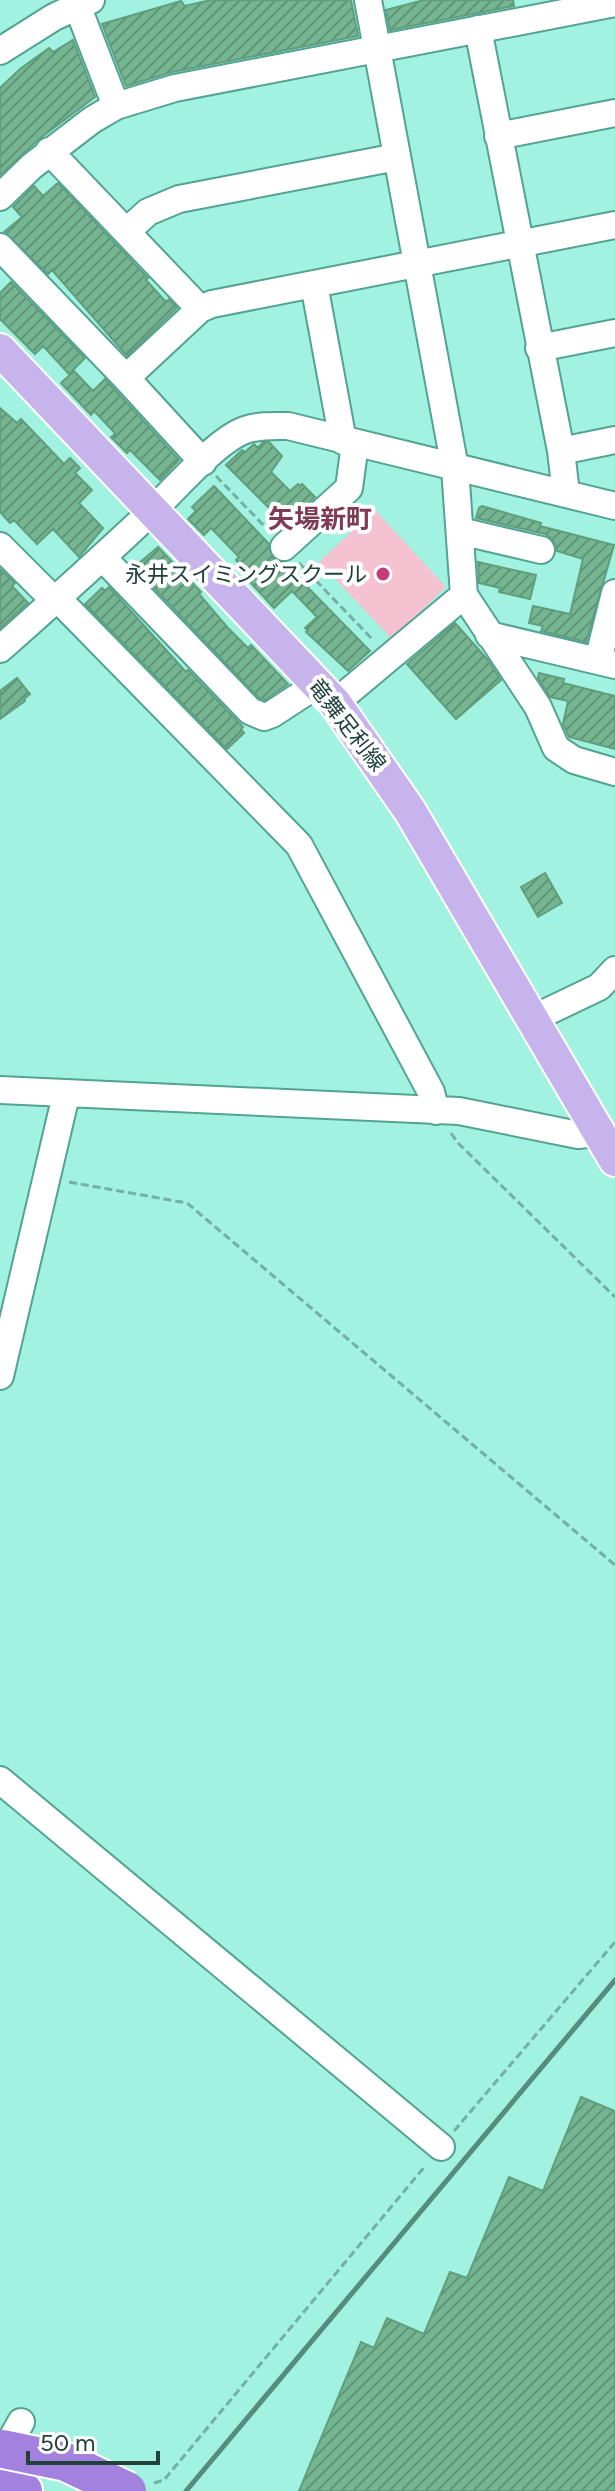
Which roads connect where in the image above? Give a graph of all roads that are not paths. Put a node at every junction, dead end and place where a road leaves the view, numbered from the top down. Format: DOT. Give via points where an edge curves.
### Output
graph roads {
  1 [pos="368,0"];
  2 [pos="81,2"];
  3 [pos="615,3"];
  4 [pos="478,29"];
  5 [pos="378,50"];
  6 [pos="0,51"];
  7 [pos="116,106"];
  8 [pos="615,113"];
  9 [pos="498,136"];
  10 [pos="49,151"];
  11 [pos="397,157"];
  12 [pos="0,197"];
  13 [pos="615,225"];
  14 [pos="127,231"];
  15 [pos="519,244"];
  16 [pos="0,247"];
  17 [pos="417,264"];
  18 [pos="314,284"];
  19 [pos="200,309"];
  20 [pos="615,333"];
  21 [pos="539,348"];
  22 [pos="0,350"];
  23 [pos="126,378"];
  24 [pos="615,440"];
  25 [pos="349,442"];
  26 [pos="561,451"];
  27 [pos="203,462"];
  28 [pos="455,468"];
  29 [pos="566,493"];
  30 [pos="615,506"];
  31 [pos="153,510"];
  32 [pos="460,531"];
  33 [pos="0,546"];
  34 [pos="284,547"];
  35 [pos="541,550"];
  36 [pos="102,557"];
  37 [pos="615,593"];
  38 [pos="464,595"];
  39 [pos="56,600"];
  40 [pos="489,635"];
  41 [pos="0,649"];
  42 [pos="607,663"];
  43 [pos="327,694"];
  44 [pos="615,772"];
  45 [pos="613,979"];
  46 [pos="530,1020"];
  47 [pos="0,1090"];
  48 [pos="66,1095"];
  49 [pos="436,1111"];
  50 [pos="597,1133"];
  51 [pos="615,1160"];
  52 [pos="0,1376"];
  53 [pos="0,1780"];
  54 [pos="441,2147"];
  55 [pos="5,2451"];
  56 [pos="136,2486"];
  57 [pos="23,2491"];
  58 [pos="85,2491"];
  1 -- 5 [label="street"];
  2 -- 6 [label="street"];
  2 -- 7 [label="street"];
  3 -- 4 [label="street"];
  4 -- 5 [label="street"];
  4 -- 9 [label="street"];
  5 -- 7 [label="street" via="175,88"];
  5 -- 11 [label="street"];
  7 -- 10 [label="street"];
  8 -- 9 [label="street"];
  9 -- 15 [label="street"];
  10 -- 12 [label="street"];
  10 -- 14 [label="street"];
  11 -- 14 [label="street" via="179,199 148,212"];
  11 -- 17 [label="street"];
  13 -- 15 [label="street"];
  14 -- 19 [label="street"];
  15 -- 17 [label="street"];
  15 -- 21 [label="street"];
  16 -- 23 [label="street"];
  17 -- 18 [label="street"];
  17 -- 28 [label="street"];
  18 -- 19 [label="street"];
  18 -- 25 [label="street"];
  19 -- 23 [label="street"];
  20 -- 21 [label="street"];
  21 -- 26 [label="street"];
  22 -- 31 [label="main road, 竜舞足利線"];
  23 -- 27 [label="street"];
  24 -- 26 [label="street"];
  25 -- 27 [label="street" via="268,425 230,438"];
  25 -- 28 [label="street"];
  25 -- 34 [label="street" via="349,488"];
  26 -- 29 [label="street"];
  27 -- 31 [label="street"];
  28 -- 29 [label="street"];
  28 -- 32 [label="street"];
  29 -- 30 [label="street"];
  31 -- 36 [label="street"];
  31 -- 43 [label="main road, 竜舞足利線"];
  32 -- 35 [label="street"];
  32 -- 38 [label="street"];
  33 -- 39 [label="street"];
  36 -- 39 [label="street"];
  36 -- 43 [label="street" via="250,711 264,717"];
  37 -- 42 [label="street"];
  38 -- 40 [label="street"];
  38 -- 43 [label="street"];
  39 -- 41 [label="street"];
  39 -- 49 [label="street" via="299,845 431,1092"];
  40 -- 42 [label="street"];
  40 -- 44 [label="street" via="538,707 556,748 574,760"];
  43 -- 46 [label="main road, 竜舞足利線" via="410,811"];
  45 -- 46 [label="street"];
  46 -- 50 [label="main road, 竜舞足利線"];
  47 -- 48 [label="street"];
  48 -- 49 [label="street"];
  48 -- 52 [label="street"];
  49 -- 50 [label="street" via="578,1135"];
  50 -- 51 [label="main road, 竜舞足利線"];
  53 -- 54 [label="street"];
  55 -- 56 [label="highway, bridge" via="66,2462"];
  55 -- 57 [label="highway"];
  55 -- 58 [label="highway, bridge"];
}
